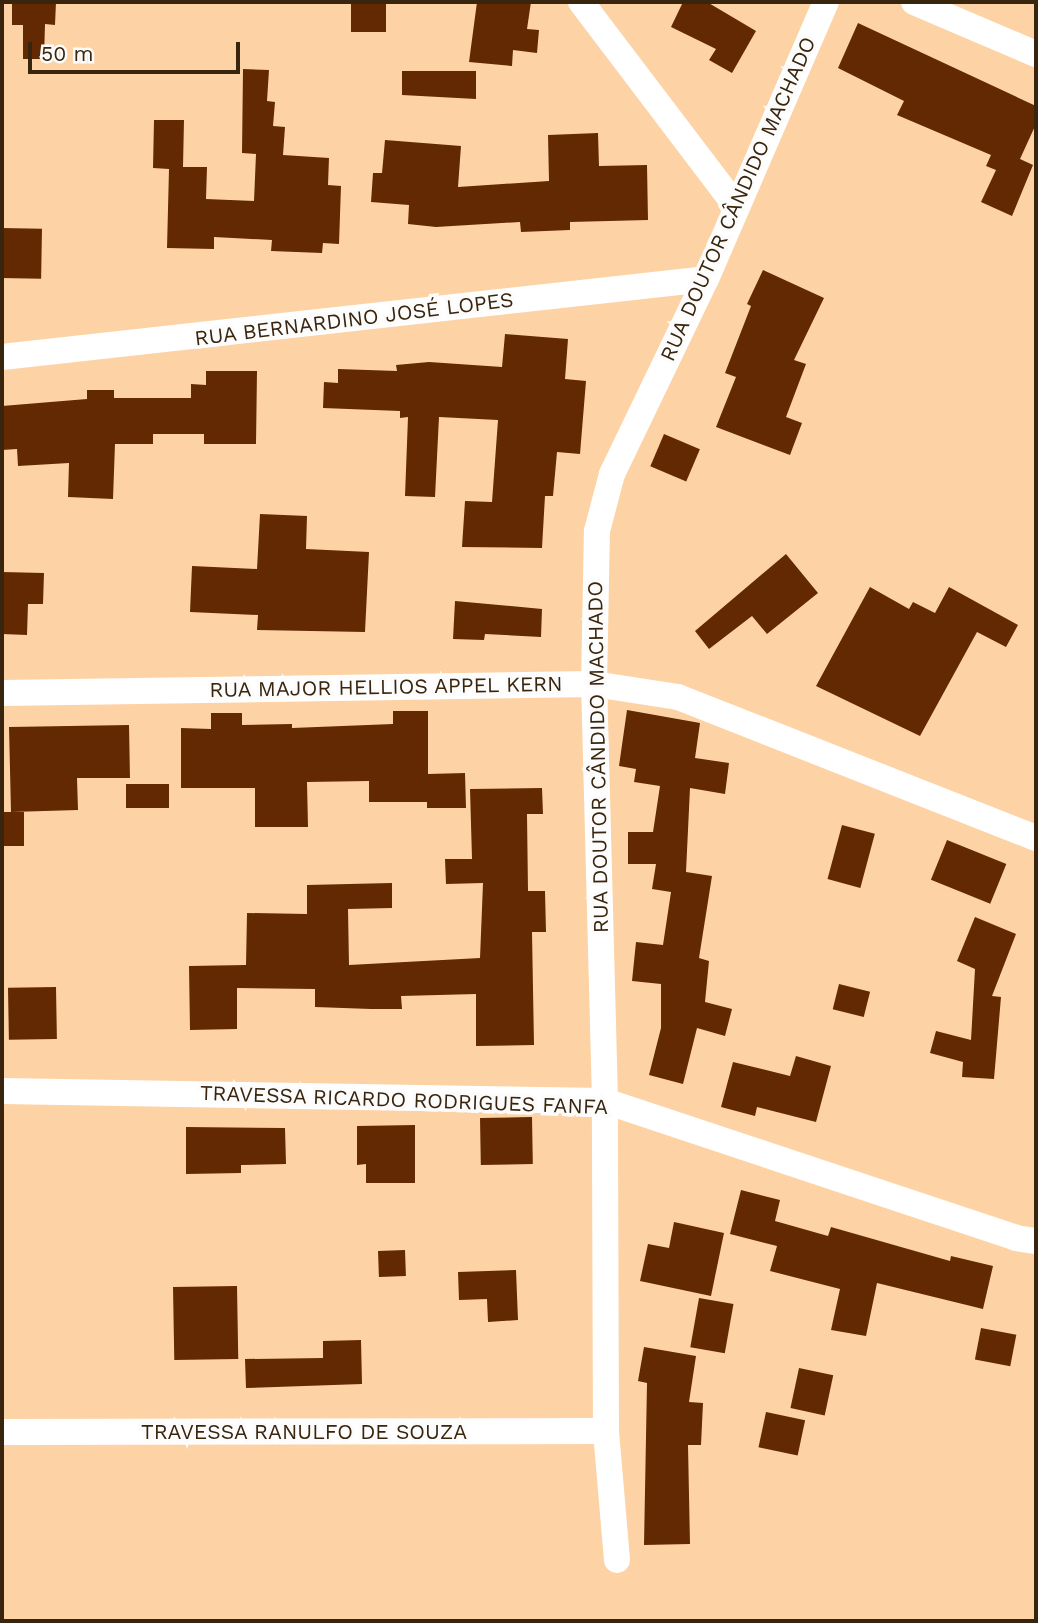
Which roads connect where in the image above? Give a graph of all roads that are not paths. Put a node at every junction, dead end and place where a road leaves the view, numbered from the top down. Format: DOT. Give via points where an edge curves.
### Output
graph roads {
  1 [pos="581,2"];
  2 [pos="826,2"];
  3 [pos="914,2"];
  4 [pos="1036,54"];
  5 [pos="736,206"];
  6 [pos="706,279"];
  7 [pos="2,357"];
  8 [pos="594,684"];
  9 [pos="2,693"];
  10 [pos="1036,838"];
  11 [pos="2,1091"];
  12 [pos="605,1101"];
  13 [pos="1036,1241"];
  14 [pos="606,1431"];
  15 [pos="2,1432"];
  16 [pos="617,1560"];
  1 -- 5 [label="street"];
  2 -- 5 [label="street, RUA DOUTOR CÂNDIDO MACHADO"];
  3 -- 4 [label="street"];
  5 -- 6 [label="street, RUA DOUTOR CÂNDIDO MACHADO"];
  6 -- 7 [label="street, RUA BERNARDINO JOSÉ LOPES"];
  6 -- 8 [label="street, RUA DOUTOR CÂNDIDO MACHADO" via="612,474 597,531"];
  8 -- 9 [label="street, RUA MAJOR HELLIOS APPEL KERN"];
  8 -- 10 [label="street, RUA MAJOR HELLIOS APPEL KERN" via="678,697"];
  8 -- 12 [label="street, RUA DOUTOR CÂNDIDO MACHADO"];
  11 -- 12 [label="street, TRAVESSA RICARDO RODRIGUES FANFA"];
  12 -- 13 [label="street, TRAVESSA RICARDO RODRIGUES FANFA"];
  12 -- 14 [label="street, RUA DOUTOR CÂNDIDO MACHADO"];
  14 -- 15 [label="street, TRAVESSA RANULFO DE SOUZA"];
  14 -- 16 [label="street, RUA DOUTOR CÂNDIDO MACHADO"];
}
